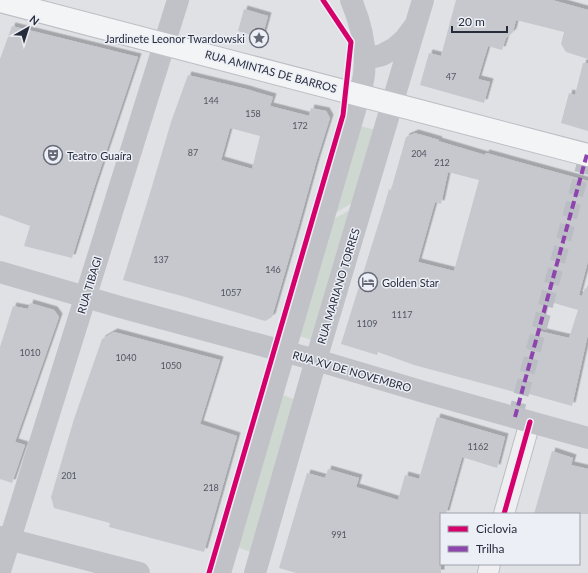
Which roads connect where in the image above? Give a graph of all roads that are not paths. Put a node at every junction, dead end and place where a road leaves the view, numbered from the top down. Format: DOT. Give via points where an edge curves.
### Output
graph roads {
  1 [pos="178,0"];
  2 [pos="350,0"];
  3 [pos="423,0"];
  4 [pos="0,1"];
  5 [pos="417,22"];
  6 [pos="165,43"];
  7 [pos="366,59"];
  8 [pos="360,94"];
  9 [pos="393,103"];
  10 [pos="588,155"];
  11 [pos="366,195"];
  12 [pos="324,216"];
  13 [pos="0,272"];
  14 [pos="86,296"];
  15 [pos="285,351"];
  16 [pos="316,360"];
  17 [pos="530,422"];
  18 [pos="588,438"];
  19 [pos="504,513"];
  20 [pos="5,538"];
  21 [pos="0,571"];
  22 [pos="139,573"];
  23 [pos="220,573"];
  24 [pos="255,573"];
  1 -- 6 [label="main road, RUA TIBAGI"];
  2 -- 7 [label="main road" via="361,28"];
  3 -- 5 [label="main road, RUA MARIANO TORRES"];
  4 -- 6 [label="main road, RUA AMINTAS DE BARROS"];
  5 -- 7 [label="main road" via="405,40 395,48"];
  5 -- 9 [label="main road, RUA MARIANO TORRES"];
  6 -- 8 [label="main road, RUA AMINTAS DE BARROS"];
  6 -- 14 [label="main road, RUA TIBAGI"];
  7 -- 8 [label="main road"];
  8 -- 9 [label="main road, RUA AMINTAS DE BARROS"];
  8 -- 12 [label="main road"];
  9 -- 10 [label="main road, RUA AMINTAS DE BARROS"];
  9 -- 11 [label="main road, RUA MARIANO TORRES"];
  11 -- 12 [label="main road"];
  11 -- 16 [label="main road, RUA MARIANO TORRES"];
  12 -- 15 [label="main road"];
  13 -- 14 [label="main road, RUA XV DE NOVEMBRO"];
  14 -- 15 [label="main road, RUA XV DE NOVEMBRO"];
  14 -- 20 [label="main road, RUA TIBAGI"];
  15 -- 16 [label="main road, RUA XV DE NOVEMBRO"];
  15 -- 23 [label="main road"];
  16 -- 17 [label="main road, RUA XV DE NOVEMBRO"];
  16 -- 24 [label="main road, RUA MARIANO TORRES"];
  17 -- 18 [label="main road, RUA XV DE NOVEMBRO"];
  17 -- 19 [label="street"];
  20 -- 21 [label="main road, RUA TIBAGI"];
  20 -- 22 [label="main road"];
}
